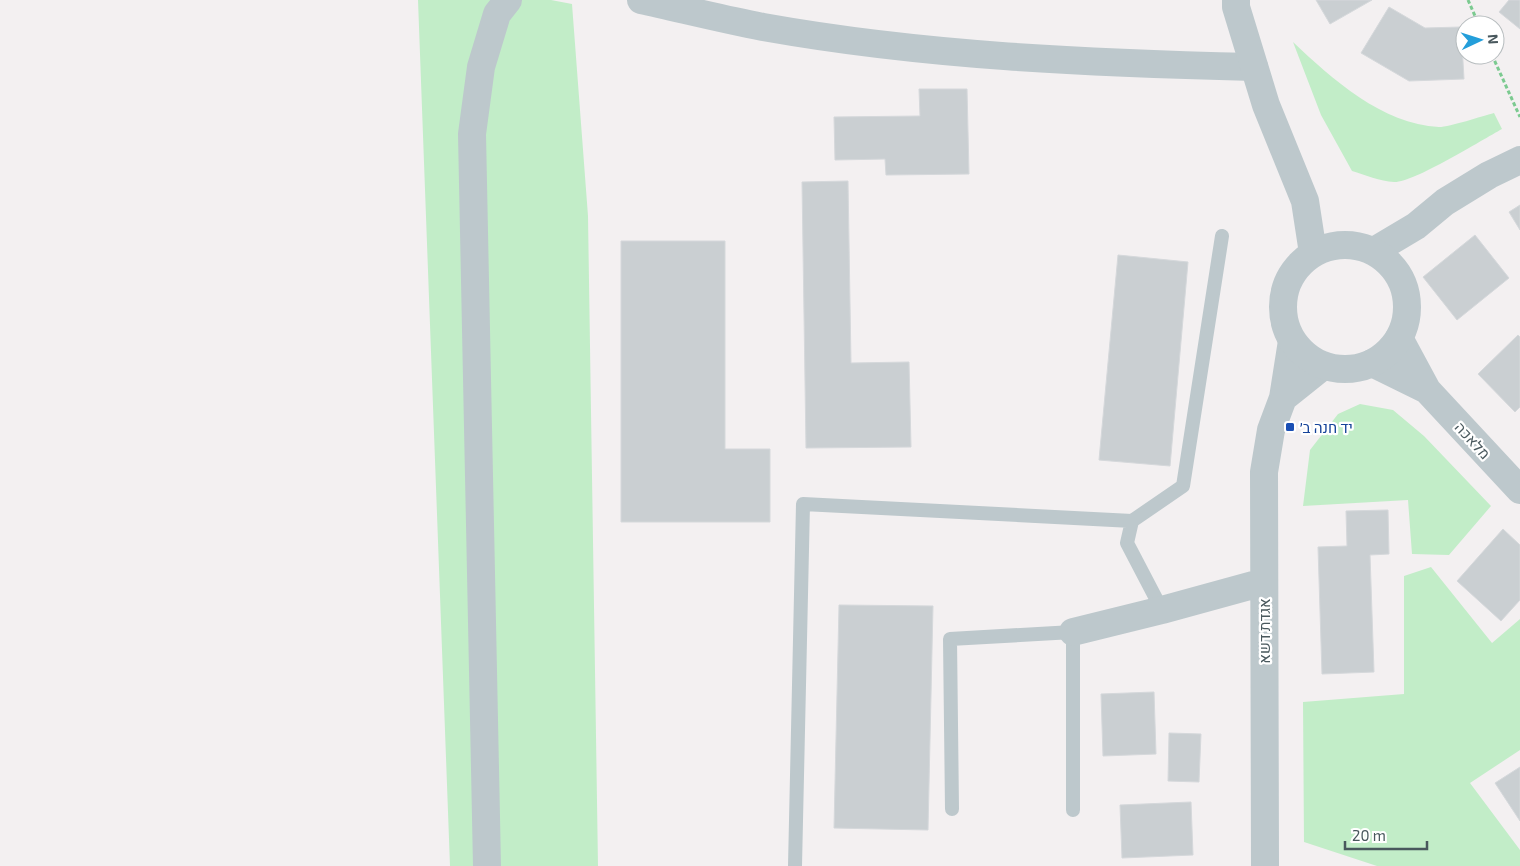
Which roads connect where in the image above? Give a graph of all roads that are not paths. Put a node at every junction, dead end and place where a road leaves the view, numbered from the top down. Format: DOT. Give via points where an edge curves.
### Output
graph roads {
  1 [pos="508,0"];
  2 [pos="641,0"];
  3 [pos="1236,0"];
  4 [pos="1254,67"];
  5 [pos="1520,160"];
  6 [pos="1305,200"];
  7 [pos="1222,236"];
  8 [pos="1342,245"];
  9 [pos="1313,253"];
  10 [pos="1382,258"];
  11 [pos="1399,338"];
  12 [pos="1292,342"];
  13 [pos="1372,363"];
  14 [pos="1323,366"];
  15 [pos="1427,390"];
  16 [pos="1283,398"];
  17 [pos="1517,481"];
  18 [pos="1132,521"];
  19 [pos="1264,582"];
  20 [pos="1162,610"];
  21 [pos="1073,632"];
  22 [pos="952,810"];
  23 [pos="1073,810"];
  24 [pos="487,866"];
  25 [pos="795,866"];
  26 [pos="1266,866"];
  1 -- 24 [label="street" via="497,14 481,67 472,134"];
  2 -- 4 [label="street" via="763,27 870,43 1124,64"];
  3 -- 4 [label="street"];
  4 -- 6 [label="street"];
  5 -- 10 [label="street" via="1488,175 1445,202"];
  6 -- 8 [label="street"];
  6 -- 9 [label="street"];
  7 -- 18 [label="lane" via="1183,486"];
  8 -- 9 [label="street" via="1332,245"];
  8 -- 10 [label="street" via="1354,245"];
  9 -- 12 [label="street" via="1297,266 1286,283 1282,303 1284,323"];
  10 -- 11 [label="street" via="1403,282 1407,303 1405,324"];
  11 -- 13 [label="street" via="1381,359"];
  11 -- 15 [label="street, מלאכה"];
  12 -- 14 [label="street" via="1305,356"];
  12 -- 16 [label="street, אגדת דשא"];
  13 -- 14 [label="street" via="1363,368 1343,370"];
  13 -- 15 [label="street, מלאכה"];
  14 -- 16 [label="street"];
  15 -- 17 [label="street, מלאכה"];
  16 -- 19 [label="street, אגדת דשא" via="1271,430 1264,472"];
  18 -- 20 [label="lane" via="1127,543"];
  18 -- 25 [label="lane" via="803,504"];
  19 -- 20 [label="street"];
  19 -- 26 [label="street, אגדת דשא"];
  20 -- 21 [label="street"];
  21 -- 22 [label="lane" via="950,639"];
  21 -- 23 [label="lane"];
}
